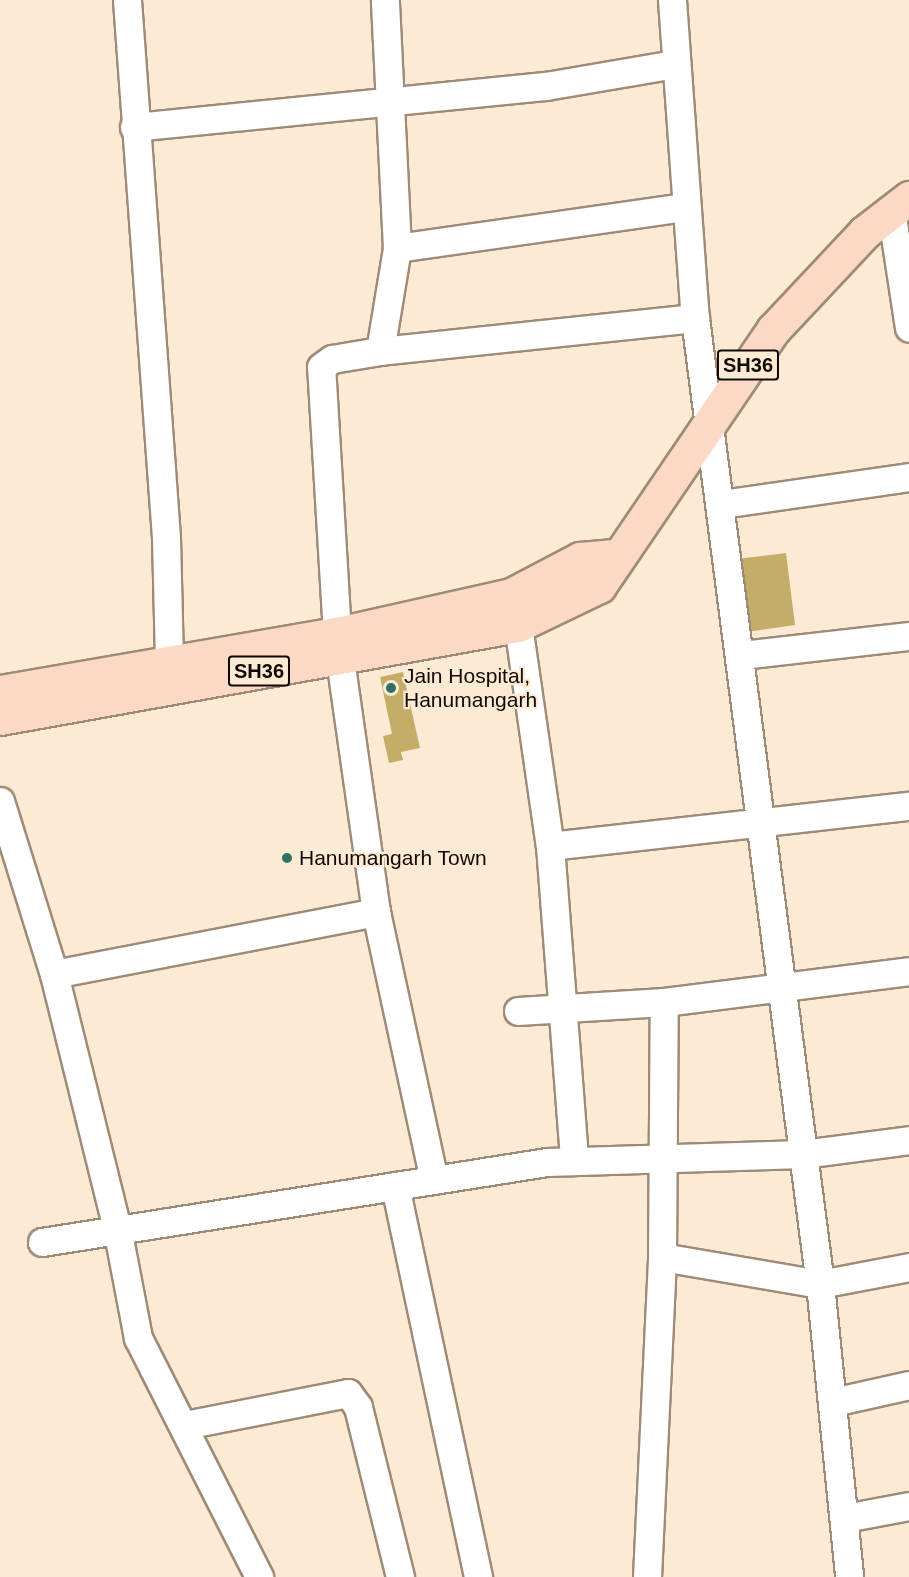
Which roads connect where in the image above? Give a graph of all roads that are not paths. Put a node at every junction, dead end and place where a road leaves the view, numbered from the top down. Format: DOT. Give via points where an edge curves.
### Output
graph roads {
  1 [pos="127,0"];
  2 [pos="385,0"];
  3 [pos="672,0"];
  4 [pos="675,64"];
  5 [pos="392,102"];
  6 [pos="134,127"];
  7 [pos="900,204"];
  8 [pos="684,207"];
  9 [pos="396,248"];
  10 [pos="908,311"];
  11 [pos="695,318"];
  12 [pos="380,351"];
  13 [pos="711,420"];
  14 [pos="909,477"];
  15 [pos="722,504"];
  16 [pos="614,556"];
  17 [pos="518,625"];
  18 [pos="909,636"];
  19 [pos="338,647"];
  20 [pos="742,655"];
  21 [pos="169,664"];
  22 [pos="0,692"];
  23 [pos="0,718"];
  24 [pos="0,801"];
  25 [pos="909,806"];
  26 [pos="762,826"];
  27 [pos="550,846"];
  28 [pos="376,912"];
  29 [pos="909,971"];
  30 [pos="54,974"];
  31 [pos="781,987"];
  32 [pos="664,1002"];
  33 [pos="560,1008"];
  34 [pos="518,1011"];
  35 [pos="909,1140"];
  36 [pos="803,1154"];
  37 [pos="664,1158"];
  38 [pos="574,1161"];
  39 [pos="434,1180"];
  40 [pos="395,1186"];
  41 [pos="118,1233"];
  42 [pos="42,1242"];
  43 [pos="662,1257"];
  44 [pos="909,1267"];
  45 [pos="820,1284"];
  46 [pos="909,1385"];
  47 [pos="833,1402"];
  48 [pos="185,1425"];
  49 [pos="909,1506"];
  50 [pos="845,1518"];
  51 [pos="259,1577"];
  52 [pos="400,1577"];
  53 [pos="478,1577"];
  54 [pos="647,1577"];
  55 [pos="849,1577"];
  1 -- 6 [label="street"];
  2 -- 5 [label="street"];
  3 -- 4 [label="street"];
  4 -- 5 [label="street" via="546,86"];
  4 -- 8 [label="street"];
  5 -- 6 [label="street"];
  5 -- 9 [label="street"];
  6 -- 21 [label="street" via="166,538"];
  7 -- 10 [label="street"];
  7 -- 13 [label="main road, SH36" via="773,330"];
  8 -- 9 [label="street"];
  8 -- 11 [label="street"];
  9 -- 12 [label="street"];
  11 -- 12 [label="street"];
  11 -- 13 [label="street"];
  12 -- 19 [label="street" via="332,359 321,367"];
  13 -- 15 [label="street"];
  13 -- 16 [label="main road, SH36"];
  14 -- 15 [label="street"];
  15 -- 20 [label="street"];
  16 -- 17 [label="main road, SH36" via="599,586"];
  16 -- 19 [label="main road, SH36" via="580,559 511,595"];
  17 -- 19 [label="main road, SH36"];
  17 -- 27 [label="street"];
  18 -- 20 [label="street"];
  19 -- 21 [label="main road, SH36"];
  19 -- 23 [label="main road, SH36"];
  19 -- 28 [label="street"];
  20 -- 26 [label="street"];
  21 -- 22 [label="main road, SH36"];
  24 -- 30 [label="street"];
  25 -- 26 [label="street"];
  26 -- 27 [label="street"];
  26 -- 31 [label="street"];
  27 -- 33 [label="street"];
  28 -- 30 [label="street"];
  28 -- 39 [label="street"];
  29 -- 31 [label="street"];
  30 -- 41 [label="street"];
  31 -- 32 [label="street"];
  31 -- 36 [label="street"];
  32 -- 33 [label="street"];
  32 -- 37 [label="street"];
  33 -- 34 [label="street"];
  33 -- 38 [label="street"];
  35 -- 36 [label="street"];
  36 -- 37 [label="street"];
  36 -- 45 [label="street"];
  37 -- 38 [label="street"];
  37 -- 43 [label="street"];
  38 -- 39 [label="street"];
  39 -- 40 [label="street"];
  40 -- 41 [label="street"];
  40 -- 53 [label="street"];
  41 -- 42 [label="street"];
  41 -- 48 [label="street" via="138,1338"];
  43 -- 45 [label="street"];
  43 -- 54 [label="street"];
  44 -- 45 [label="street"];
  45 -- 47 [label="street"];
  46 -- 47 [label="street"];
  47 -- 50 [label="street"];
  48 -- 51 [label="street"];
  48 -- 52 [label="street" via="348,1393 358,1407"];
  49 -- 50 [label="street"];
  50 -- 55 [label="street"];
}
